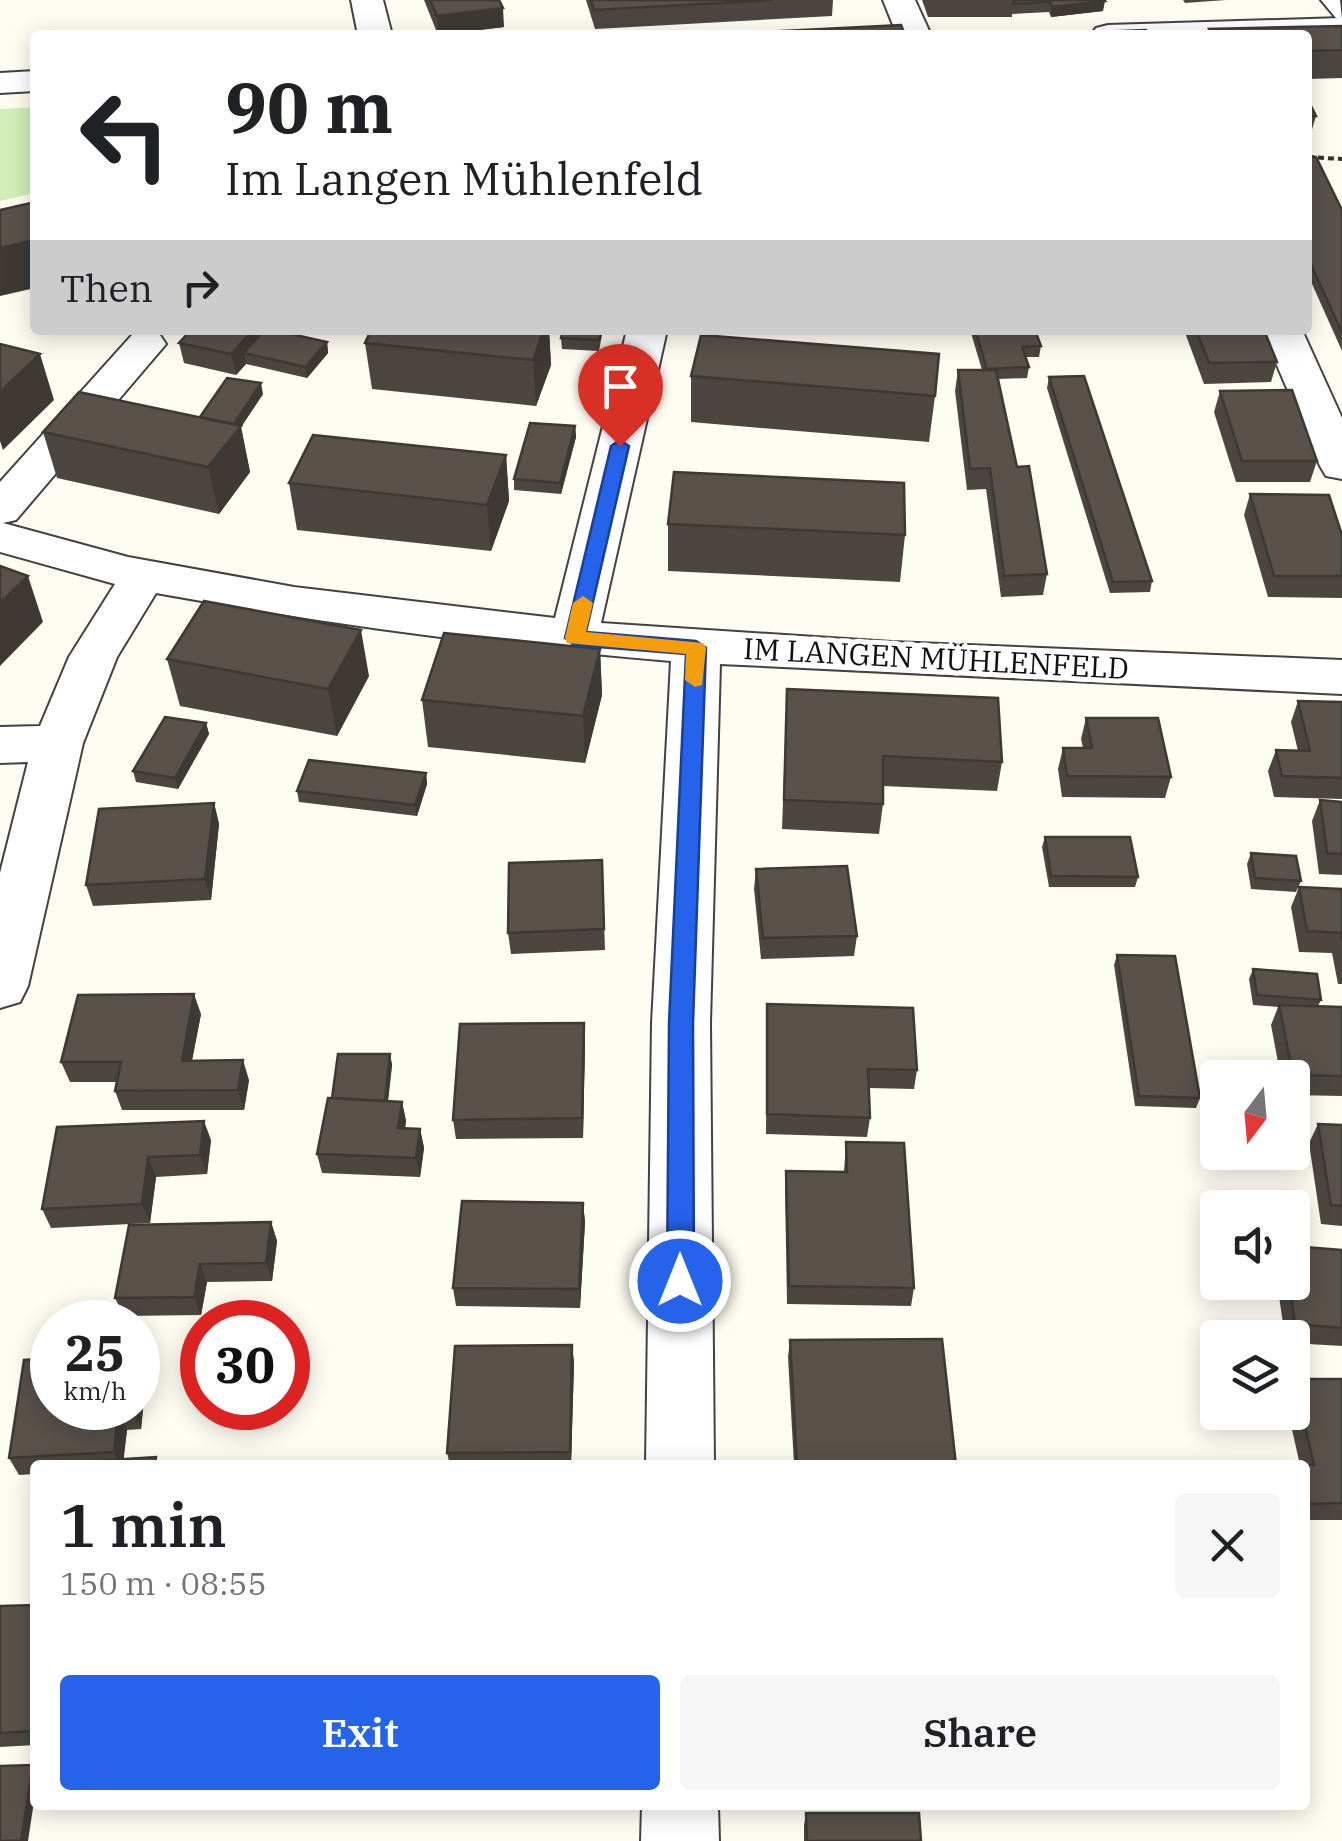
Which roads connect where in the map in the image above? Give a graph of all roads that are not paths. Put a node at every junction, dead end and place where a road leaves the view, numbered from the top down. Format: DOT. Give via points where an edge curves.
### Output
graph roads {
  1 [pos="367,0"];
  2 [pos="899,0"];
  3 [pos="1330,0"];
  4 [pos="1342,14"];
  5 [pos="1342,28"];
  6 [pos="373,30"];
  7 [pos="912,30"];
  8 [pos="1279,30"];
  9 [pos="30,81"];
  10 [pos="0,83"];
  11 [pos="646,335"];
  12 [pos="1284,335"];
  13 [pos="146,344"];
  14 [pos="1342,466"];
  15 [pos="0,510"];
  16 [pos="0,537"];
  17 [pos="144,576"];
  18 [pos="574,638"];
  19 [pos="696,648"];
  20 [pos="1342,677"];
  21 [pos="58,743"];
  22 [pos="0,746"];
  23 [pos="0,986"];
  24 [pos="680,1460"];
  25 [pos="680,1810"];
  26 [pos="680,1841"];
  1 -- 6 [label="street"];
  2 -- 7 [label="street"];
  3 -- 4 [label="lane"];
  5 -- 8 [label="street"];
  9 -- 10 [label="street"];
  11 -- 18 [label="street"];
  12 -- 14 [label="street"];
  13 -- 15 [label="street"];
  16 -- 17 [label="street, IM LANGEN MÜHLENFELD"];
  17 -- 18 [label="street, IM LANGEN MÜHLENFELD"];
  17 -- 21 [label="street" via="93,658"];
  18 -- 19 [label="street, IM LANGEN MÜHLENFELD"];
  19 -- 20 [label="street, IM LANGEN MÜHLENFELD"];
  19 -- 24 [label="street" via="681,1023"];
  21 -- 22 [label="street"];
  21 -- 23 [label="street"];
  25 -- 26 [label="street"];
}
